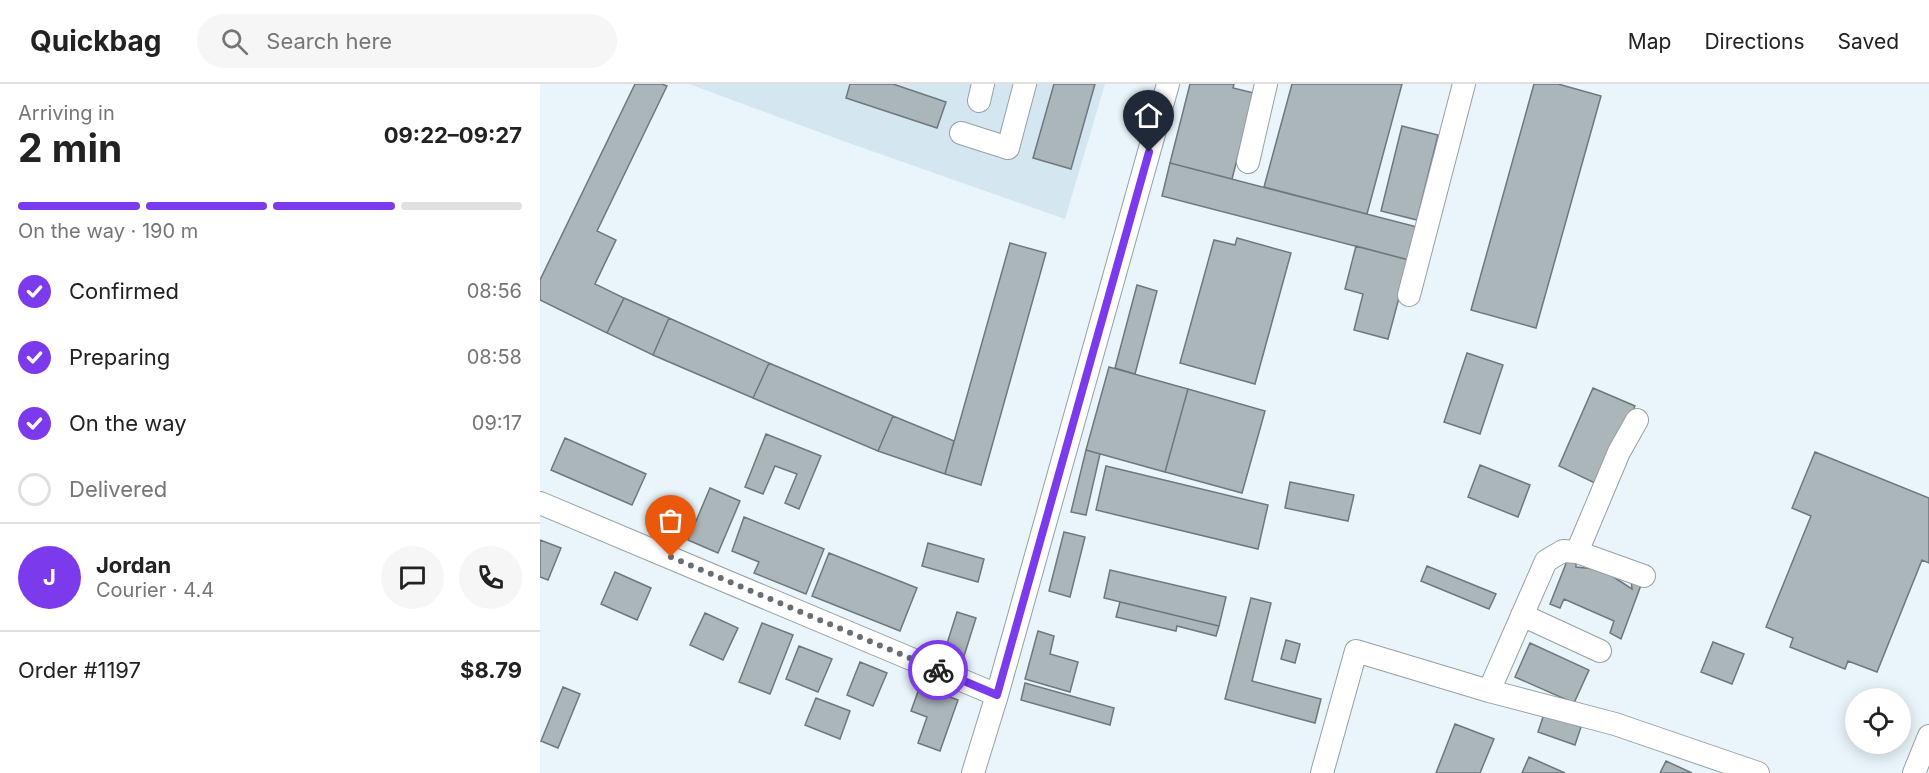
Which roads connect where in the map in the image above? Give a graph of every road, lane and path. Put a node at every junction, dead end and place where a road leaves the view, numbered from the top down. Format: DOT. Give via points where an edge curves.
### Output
graph roads {
  1 [pos="1025,84"];
  2 [pos="1168,84"];
  3 [pos="1266,84"];
  4 [pos="1464,84"];
  5 [pos="961,133"];
  6 [pos="1248,162"];
  7 [pos="1409,295"];
  8 [pos="1637,420"];
  9 [pos="540,502"];
  10 [pos="1577,552"];
  11 [pos="1644,576"];
  12 [pos="1522,615"];
  13 [pos="1600,651"];
  14 [pos="1489,691"];
  15 [pos="997,695"];
  16 [pos="1929,736"];
  17 [pos="1753,772"];
  18 [pos="973,773"];
  19 [pos="1322,773"];
  20 [pos="1914,773"];
  1 -- 5 [label="street" via="1008,148"];
  2 -- 15 [label="street"];
  3 -- 6 [label="street"];
  4 -- 7 [label="street"];
  8 -- 10 [label="street" via="1618,452"];
  9 -- 15 [label="street"];
  10 -- 11 [label="street"];
  10 -- 12 [label="street" via="1563,551 1546,561"];
  12 -- 13 [label="street"];
  12 -- 14 [label="street"];
  14 -- 17 [label="street" via="1615,724"];
  14 -- 19 [label="street" via="1356,651"];
  15 -- 18 [label="street"];
  16 -- 20 [label="street"];
}
